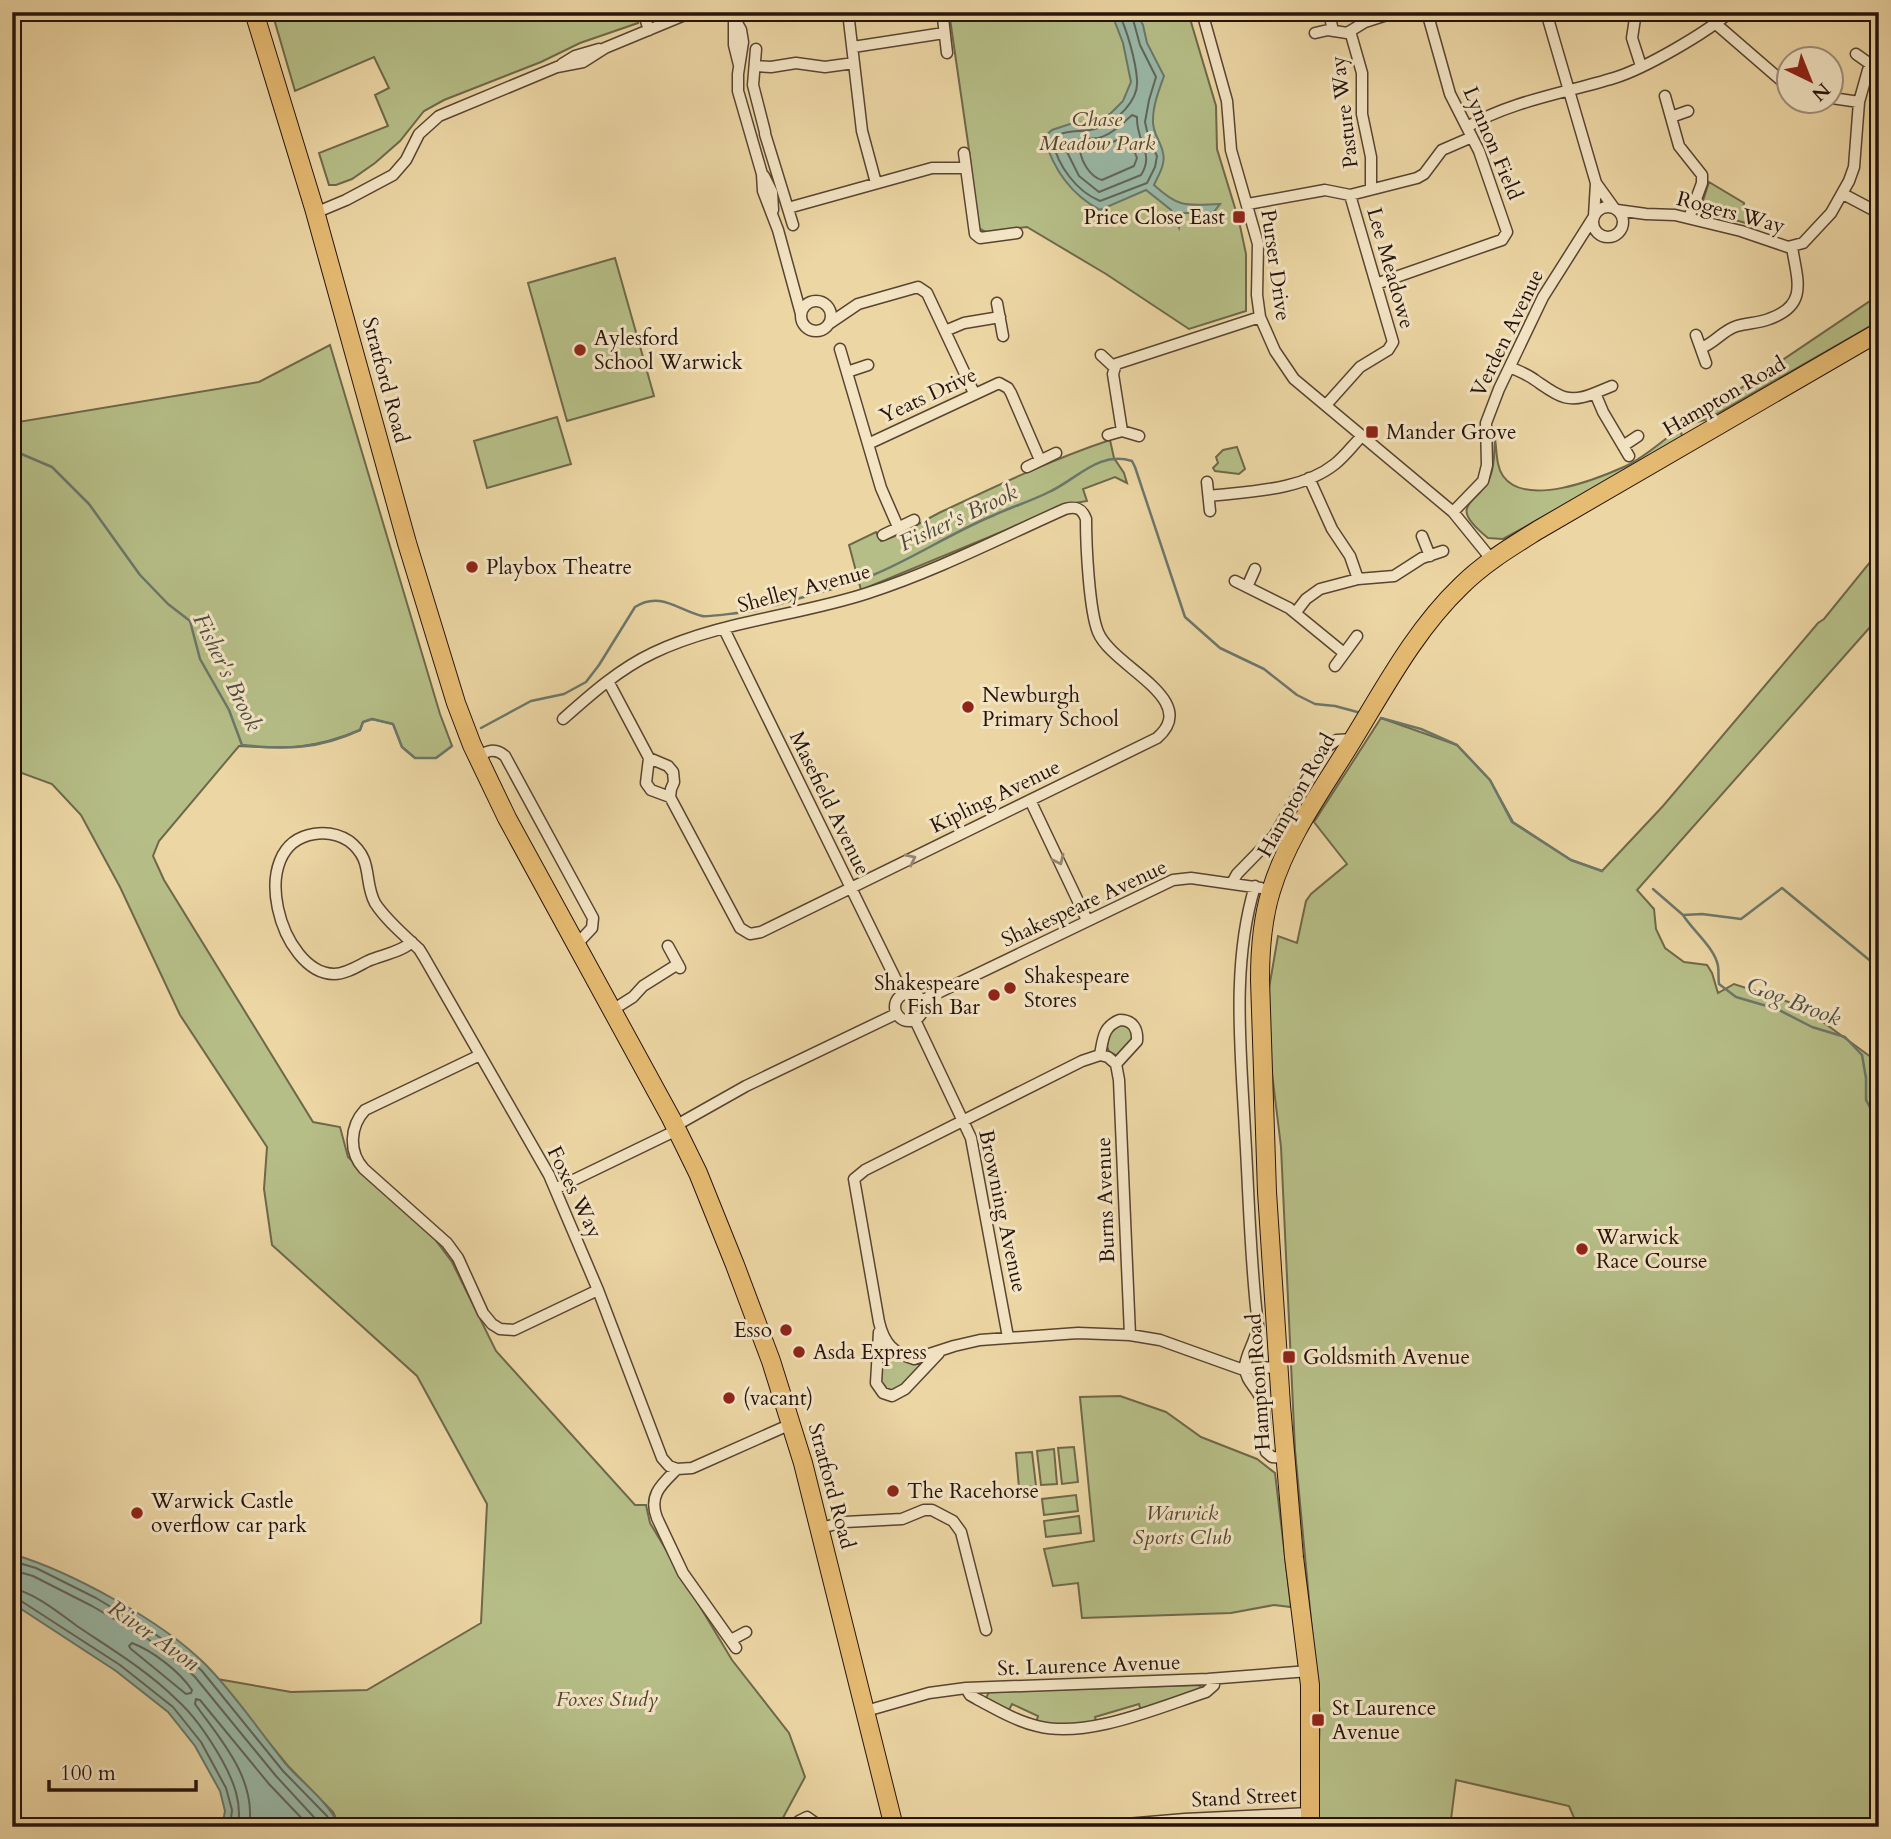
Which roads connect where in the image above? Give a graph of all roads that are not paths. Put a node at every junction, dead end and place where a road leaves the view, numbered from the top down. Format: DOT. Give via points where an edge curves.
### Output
graph roads {
  1 [pos="254,12"];
  2 [pos="643,12"];
  3 [pos="692,12"];
  4 [pos="848,12"];
  5 [pos="1202,12"];
  6 [pos="1329,12"];
  7 [pos="1396,12"];
  8 [pos="1427,12"];
  9 [pos="1546,12"];
  10 [pos="1636,12"];
  11 [pos="1730,12"];
  12 [pos="733,15"];
  13 [pos="943,18"];
  14 [pos="1716,24"];
  15 [pos="649,30"];
  16 [pos="1333,31"];
  17 [pos="1350,31"];
  18 [pos="944,33"];
  19 [pos="1315,33"];
  20 [pos="853,47"];
  21 [pos="756,49"];
  22 [pos="947,53"];
  23 [pos="1879,53"];
  24 [pos="1856,54"];
  25 [pos="854,63"];
  26 [pos="1870,64"];
  27 [pos="755,66"];
  28 [pos="1641,66"];
  29 [pos="1776,76"];
  30 [pos="1569,91"];
  31 [pos="1665,96"];
  32 [pos="1846,100"];
  33 [pos="1859,102"];
  34 [pos="1688,111"];
  35 [pos="1671,117"];
  36 [pos="1470,132"];
  37 [pos="964,153"];
  38 [pos="966,168"];
  39 [pos="876,183"];
  40 [pos="1597,183"];
  41 [pos="1371,188"];
  42 [pos="1843,194"];
  43 [pos="1350,195"];
  44 [pos="1248,204"];
  45 [pos="788,208"];
  46 [pos="1615,209"];
  47 [pos="315,213"];
  48 [pos="1879,213"];
  49 [pos="1646,214"];
  50 [pos="1593,217"];
  51 [pos="1689,218"];
  52 [pos="793,225"];
  53 [pos="1621,229"];
  54 [pos="1017,233"];
  55 [pos="1605,237"];
  56 [pos="1575,247"];
  57 [pos="1792,247"];
  58 [pos="790,275"];
  59 [pos="1376,284"];
  60 [pos="822,302"];
  61 [pos="998,303"];
  62 [pos="858,304"];
  63 [pos="801,314"];
  64 [pos="1000,317"];
  65 [pos="1260,317"];
  66 [pos="830,323"];
  67 [pos="945,331"];
  68 [pos="1879,332"];
  69 [pos="1696,335"];
  70 [pos="1003,336"];
  71 [pos="1701,348"];
  72 [pos="840,349"];
  73 [pos="1101,355"];
  74 [pos="1706,363"];
  75 [pos="868,365"];
  76 [pos="1114,367"];
  77 [pos="1510,367"];
  78 [pos="847,372"];
  79 [pos="1612,386"];
  80 [pos="974,393"];
  81 [pos="1595,393"];
  82 [pos="1326,405"];
  83 [pos="1122,431"];
  84 [pos="1108,435"];
  85 [pos="1139,436"];
  86 [pos="1362,436"];
  87 [pos="1638,436"];
  88 [pos="868,444"];
  89 [pos="1056,453"];
  90 [pos="1040,460"];
  91 [pos="1027,467"];
  92 [pos="1309,478"];
  93 [pos="1207,482"];
  94 [pos="1209,496"];
  95 [pos="1210,511"];
  96 [pos="1453,512"];
  97 [pos="914,520"];
  98 [pos="898,527"];
  99 [pos="883,535"];
  100 [pos="1422,536"];
  101 [pos="1443,551"];
  102 [pos="1430,556"];
  103 [pos="1492,560"];
  104 [pos="1255,569"];
  105 [pos="1358,579"];
  106 [pos="1235,581"];
  107 [pos="1247,587"];
  108 [pos="1296,612"];
  109 [pos="724,629"];
  110 [pos="1357,636"];
  111 [pos="1344,653"];
  112 [pos="1335,666"];
  113 [pos="608,681"];
  114 [pos="563,719"];
  115 [pos="1157,738"];
  116 [pos="1353,739"];
  117 [pos="477,757"];
  118 [pos="649,758"];
  119 [pos="670,797"];
  120 [pos="1030,800"];
  121 [pos="1233,883"];
  122 [pos="850,888"];
  123 [pos="1263,888"];
  124 [pos="1087,920"];
  125 [pos="412,942"];
  126 [pos="577,944"];
  127 [pos="668,946"];
  128 [pos="903,994"];
  129 [pos="921,1001"];
  130 [pos="614,1009"];
  131 [pos="896,1014"];
  132 [pos="915,1020"];
  133 [pos="480,1055"];
  134 [pos="1100,1055"];
  135 [pos="1116,1064"];
  136 [pos="964,1121"];
  137 [pos="676,1128"];
  138 [pos="555,1189"];
  139 [pos="598,1290"];
  140 [pos="879,1322"];
  141 [pos="1130,1335"];
  142 [pos="1008,1337"];
  143 [pos="941,1351"];
  144 [pos="1279,1367"];
  145 [pos="1245,1369"];
  146 [pos="792,1424"];
  147 [pos="1286,1458"];
  148 [pos="677,1469"];
  149 [pos="820,1528"];
  150 [pos="986,1630"];
  151 [pos="746,1632"];
  152 [pos="1309,1671"];
  153 [pos="1214,1679"];
  154 [pos="966,1689"];
  155 [pos="866,1711"];
  156 [pos="1310,1820"];
  157 [pos="1185,1823"];
  158 [pos="1093,1826"];
  159 [pos="797,1827"];
  160 [pos="821,1827"];
  161 [pos="894,1827"];
  1 -- 47 [label="main road, Stratford Road"];
  2 -- 15 [label="street"];
  3 -- 15 [label="street"];
  4 -- 20 [label="street"];
  5 -- 44 [label="street, Purser Drive" via="1226,94 1230,144"];
  6 -- 16 [label="street"];
  7 -- 17 [label="street"];
  8 -- 36 [label="street, Lynnon Field" via="1450,94"];
  9 -- 30 [label="street"];
  10 -- 28 [label="street" via="1632,38"];
  11 -- 14 [label="street"];
  12 -- 58 [label="street" via="743,42 738,91 762,174 772,192"];
  13 -- 18 [label="street"];
  14 -- 28 [label="street"];
  14 -- 29 [label="street"];
  15 -- 47 [label="street" via="583,62 557,67 433,119 393,175"];
  16 -- 17 [label="street"];
  16 -- 19 [label="street"];
  17 -- 41 [label="street, Pasture Way" via="1362,73"];
  18 -- 20 [label="street"];
  18 -- 22 [label="street"];
  20 -- 25 [label="street"];
  21 -- 27 [label="street"];
  23 -- 26 [label="street, Rogers Way"];
  24 -- 26 [label="street"];
  25 -- 27 [label="street"];
  25 -- 39 [label="street" via="862,131"];
  26 -- 33 [label="street, Rogers Way"];
  27 -- 45 [label="street" via="753,85"];
  28 -- 30 [label="street"];
  30 -- 36 [label="street" via="1493,113"];
  30 -- 40 [label="street"];
  31 -- 35 [label="street"];
  32 -- 33 [label="street"];
  33 -- 42 [label="street, Rogers Way" via="1854,167"];
  34 -- 35 [label="street"];
  35 -- 51 [label="street" via="1679,146 1702,175"];
  36 -- 41 [label="street" via="1442,150 1420,176"];
  36 -- 59 [label="street, Lynnon Field" via="1506,225 1505,236"];
  37 -- 38 [label="street"];
  38 -- 39 [label="street" via="932,168"];
  38 -- 54 [label="street" via="975,234 980,239"];
  39 -- 45 [label="street"];
  40 -- 46 [label="street"];
  40 -- 50 [label="street"];
  41 -- 43 [label="street"];
  42 -- 48 [label="street"];
  42 -- 57 [label="street, Rogers Way" via="1820,226"];
  43 -- 44 [label="street" via="1325,190"];
  43 -- 59 [label="street, Lee Meadowe"];
  44 -- 65 [label="street, Purser Drive" via="1258,244"];
  45 -- 52 [label="street"];
  46 -- 49 [label="street, Rogers Way"];
  46 -- 50 [label="street" via="1600,209"];
  46 -- 53 [label="street" via="1622,217"];
  47 -- 117 [label="main road, Stratford Road" via="439,653"];
  49 -- 51 [label="street, Rogers Way"];
  49 -- 53 [label="street, Rogers Way"];
  50 -- 55 [label="street" via="1594,230"];
  50 -- 56 [label="street, Verden Avenue"];
  51 -- 57 [label="street, Rogers Way"];
  53 -- 55 [label="street"];
  55 -- 56 [label="street"];
  56 -- 77 [label="street, Verden Avenue" via="1543,297"];
  57 -- 71 [label="street" via="1798,287 1791,307 1768,320 1732,328"];
  58 -- 60 [label="street"];
  58 -- 63 [label="street"];
  59 -- 82 [label="street, Lee Meadowe" via="1392,344 1360,366"];
  60 -- 62 [label="street"];
  60 -- 63 [label="street" via="806,304"];
  60 -- 66 [label="street" via="831,312"];
  61 -- 64 [label="street"];
  62 -- 66 [label="street"];
  62 -- 67 [label="street" via="918,287 927,293"];
  63 -- 66 [label="street" via="803,325 810,330 823,330"];
  64 -- 67 [label="street"];
  64 -- 70 [label="street"];
  65 -- 76 [label="street" via="1120,361"];
  65 -- 82 [label="street, Purser Drive" via="1288,373"];
  67 -- 80 [label="street"];
  68 -- 103 [label="main road, Hampton Road"];
  69 -- 71 [label="street"];
  71 -- 74 [label="street"];
  72 -- 78 [label="street"];
  73 -- 76 [label="street"];
  75 -- 78 [label="street"];
  76 -- 83 [label="street"];
  77 -- 81 [label="street" via="1562,397"];
  77 -- 96 [label="street, Verden Avenue" via="1486,423 1483,481"];
  78 -- 88 [label="street"];
  79 -- 81 [label="street"];
  80 -- 88 [label="street, Yeats Drive"];
  80 -- 90 [label="street, Yeats Drive" via="997,384 1008,388"];
  81 -- 87 [label="street" via="1626,451"];
  82 -- 86 [label="street, Purser Drive"];
  83 -- 84 [label="street"];
  83 -- 85 [label="street"];
  86 -- 92 [label="street" via="1335,464"];
  86 -- 96 [label="street, Purser Drive"];
  88 -- 98 [label="street"];
  89 -- 90 [label="street"];
  90 -- 91 [label="street"];
  92 -- 94 [label="street"];
  92 -- 105 [label="street"];
  93 -- 94 [label="street"];
  94 -- 95 [label="street"];
  96 -- 103 [label="street, Purser Drive"];
  97 -- 98 [label="street"];
  98 -- 99 [label="street"];
  100 -- 102 [label="street"];
  101 -- 102 [label="street"];
  102 -- 105 [label="street" via="1394,576"];
  103 -- 116 [label="main road, Hampton Road" via="1462,584 1430,620"];
  104 -- 107 [label="street"];
  105 -- 108 [label="street" via="1320,589"];
  106 -- 107 [label="street"];
  107 -- 108 [label="street"];
  108 -- 111 [label="street"];
  109 -- 113 [label="street, Shelley Avenue" via="651,654"];
  109 -- 115 [label="street, Shelley Avenue" via="873,592 1065,509 1079,509 1086,519 1099,634 1112,652 1167,701 1168,722"];
  109 -- 122 [label="street, Masefield Avenue"];
  110 -- 111 [label="street"];
  111 -- 112 [label="street"];
  113 -- 114 [label="street, Shelley Avenue"];
  113 -- 118 [label="street"];
  115 -- 120 [label="street, Kipling Avenue"];
  116 -- 121 [label="street" via="1337,740 1325,748 1274,836"];
  116 -- 123 [label="main road, Hampton Road"];
  117 -- 126 [label="main road, Stratford Road"];
  117 -- 126 [label="street" via="490,751 505,756 593,918 592,928"];
  118 -- 119 [label="street" via="646,783 651,790"];
  118 -- 119 [label="street" via="673,772"];
  119 -- 122 [label="street, Kipling Avenue" via="745,932 761,932"];
  122 -- 120 [label="street, Kipling Avenue, one-way"];
  120 -- 124 [label="street, one-way"];
  121 -- 123 [label="street, Shakespeare Avenue"];
  121 -- 124 [label="street, Shakespeare Avenue" via="1187,877 1173,880"];
  122 -- 128 [label="street, Masefield Avenue"];
  123 -- 144 [label="main road, Hampton Road" via="1260,980 1267,1192"];
  123 -- 145 [label="street, Hampton Road" via="1245,937 1241,972 1243,1091 1258,1325"];
  124 -- 129 [label="street, Shakespeare Avenue"];
  125 -- 125 [label="street, Foxes Way" via="343,973 315,969 296,948 281,917 274,882 282,854 310,834 332,833 344,838 365,860 377,905"];
  125 -- 133 [label="street, Foxes Way"];
  126 -- 130 [label="main road, Stratford Road"];
  127 -- 130 [label="street" via="680,967 643,986"];
  128 -- 129 [label="street"];
  128 -- 131 [label="street" via="896,1001"];
  129 -- 132 [label="street" via="922,1013"];
  130 -- 137 [label="main road, Stratford Road"];
  131 -- 132 [label="street" via="905,1021"];
  131 -- 137 [label="street" via="746,1086"];
  132 -- 136 [label="street, Browning Avenue"];
  133 -- 138 [label="street, Foxes Way"];
  133 -- 139 [label="street" via="365,1110 353,1133 357,1160 447,1243 483,1313 496,1327 514,1329"];
  134 -- 135 [label="street"];
  134 -- 135 [label="street" via="1107,1027 1115,1021 1128,1021 1137,1031 1137,1041"];
  134 -- 136 [label="street"];
  135 -- 141 [label="street, Burns Avenue"];
  136 -- 140 [label="street" via="854,1179"];
  136 -- 142 [label="street, Browning Avenue"];
  137 -- 138 [label="street"];
  137 -- 146 [label="main road, Stratford Road" via="735,1265"];
  138 -- 139 [label="street, Foxes Way"];
  139 -- 148 [label="street, Foxes Way" via="662,1458"];
  140 -- 143 [label="street" via="884,1340 897,1353 914,1359"];
  140 -- 143 [label="street" via="876,1383 883,1393 892,1396 905,1390"];
  141 -- 142 [label="street"];
  141 -- 145 [label="street" via="1160,1340"];
  142 -- 143 [label="street"];
  144 -- 145 [label="street"];
  144 -- 147 [label="main road, Hampton Road"];
  145 -- 147 [label="street" via="1263,1404 1266,1452"];
  146 -- 148 [label="street" via="692,1468"];
  146 -- 149 [label="main road, Stratford Road"];
  147 -- 152 [label="main road, Hampton Road"];
  148 -- 151 [label="street" via="658,1488 653,1509 683,1573 734,1644"];
  149 -- 150 [label="street" via="902,1519 924,1510 940,1513 961,1532 972,1599"];
  149 -- 155 [label="main road, Stratford Road"];
  152 -- 153 [label="street, St. Laurence Avenue"];
  152 -- 156 [label="main road, Hampton Road"];
  153 -- 154 [label="street, St. Laurence Avenue"];
  153 -- 154 [label="street, St. Laurence Avenue" via="1206,1692 1072,1730 1035,1726 977,1699"];
  154 -- 155 [label="street, St. Laurence Avenue" via="929,1693"];
  155 -- 161 [label="main road, Stratford Road"];
  156 -- 157 [label="street, Stand Street"];
  157 -- 158 [label="street, Stand Street"];
  159 -- 160 [label="street" via="807,1817"];
}
